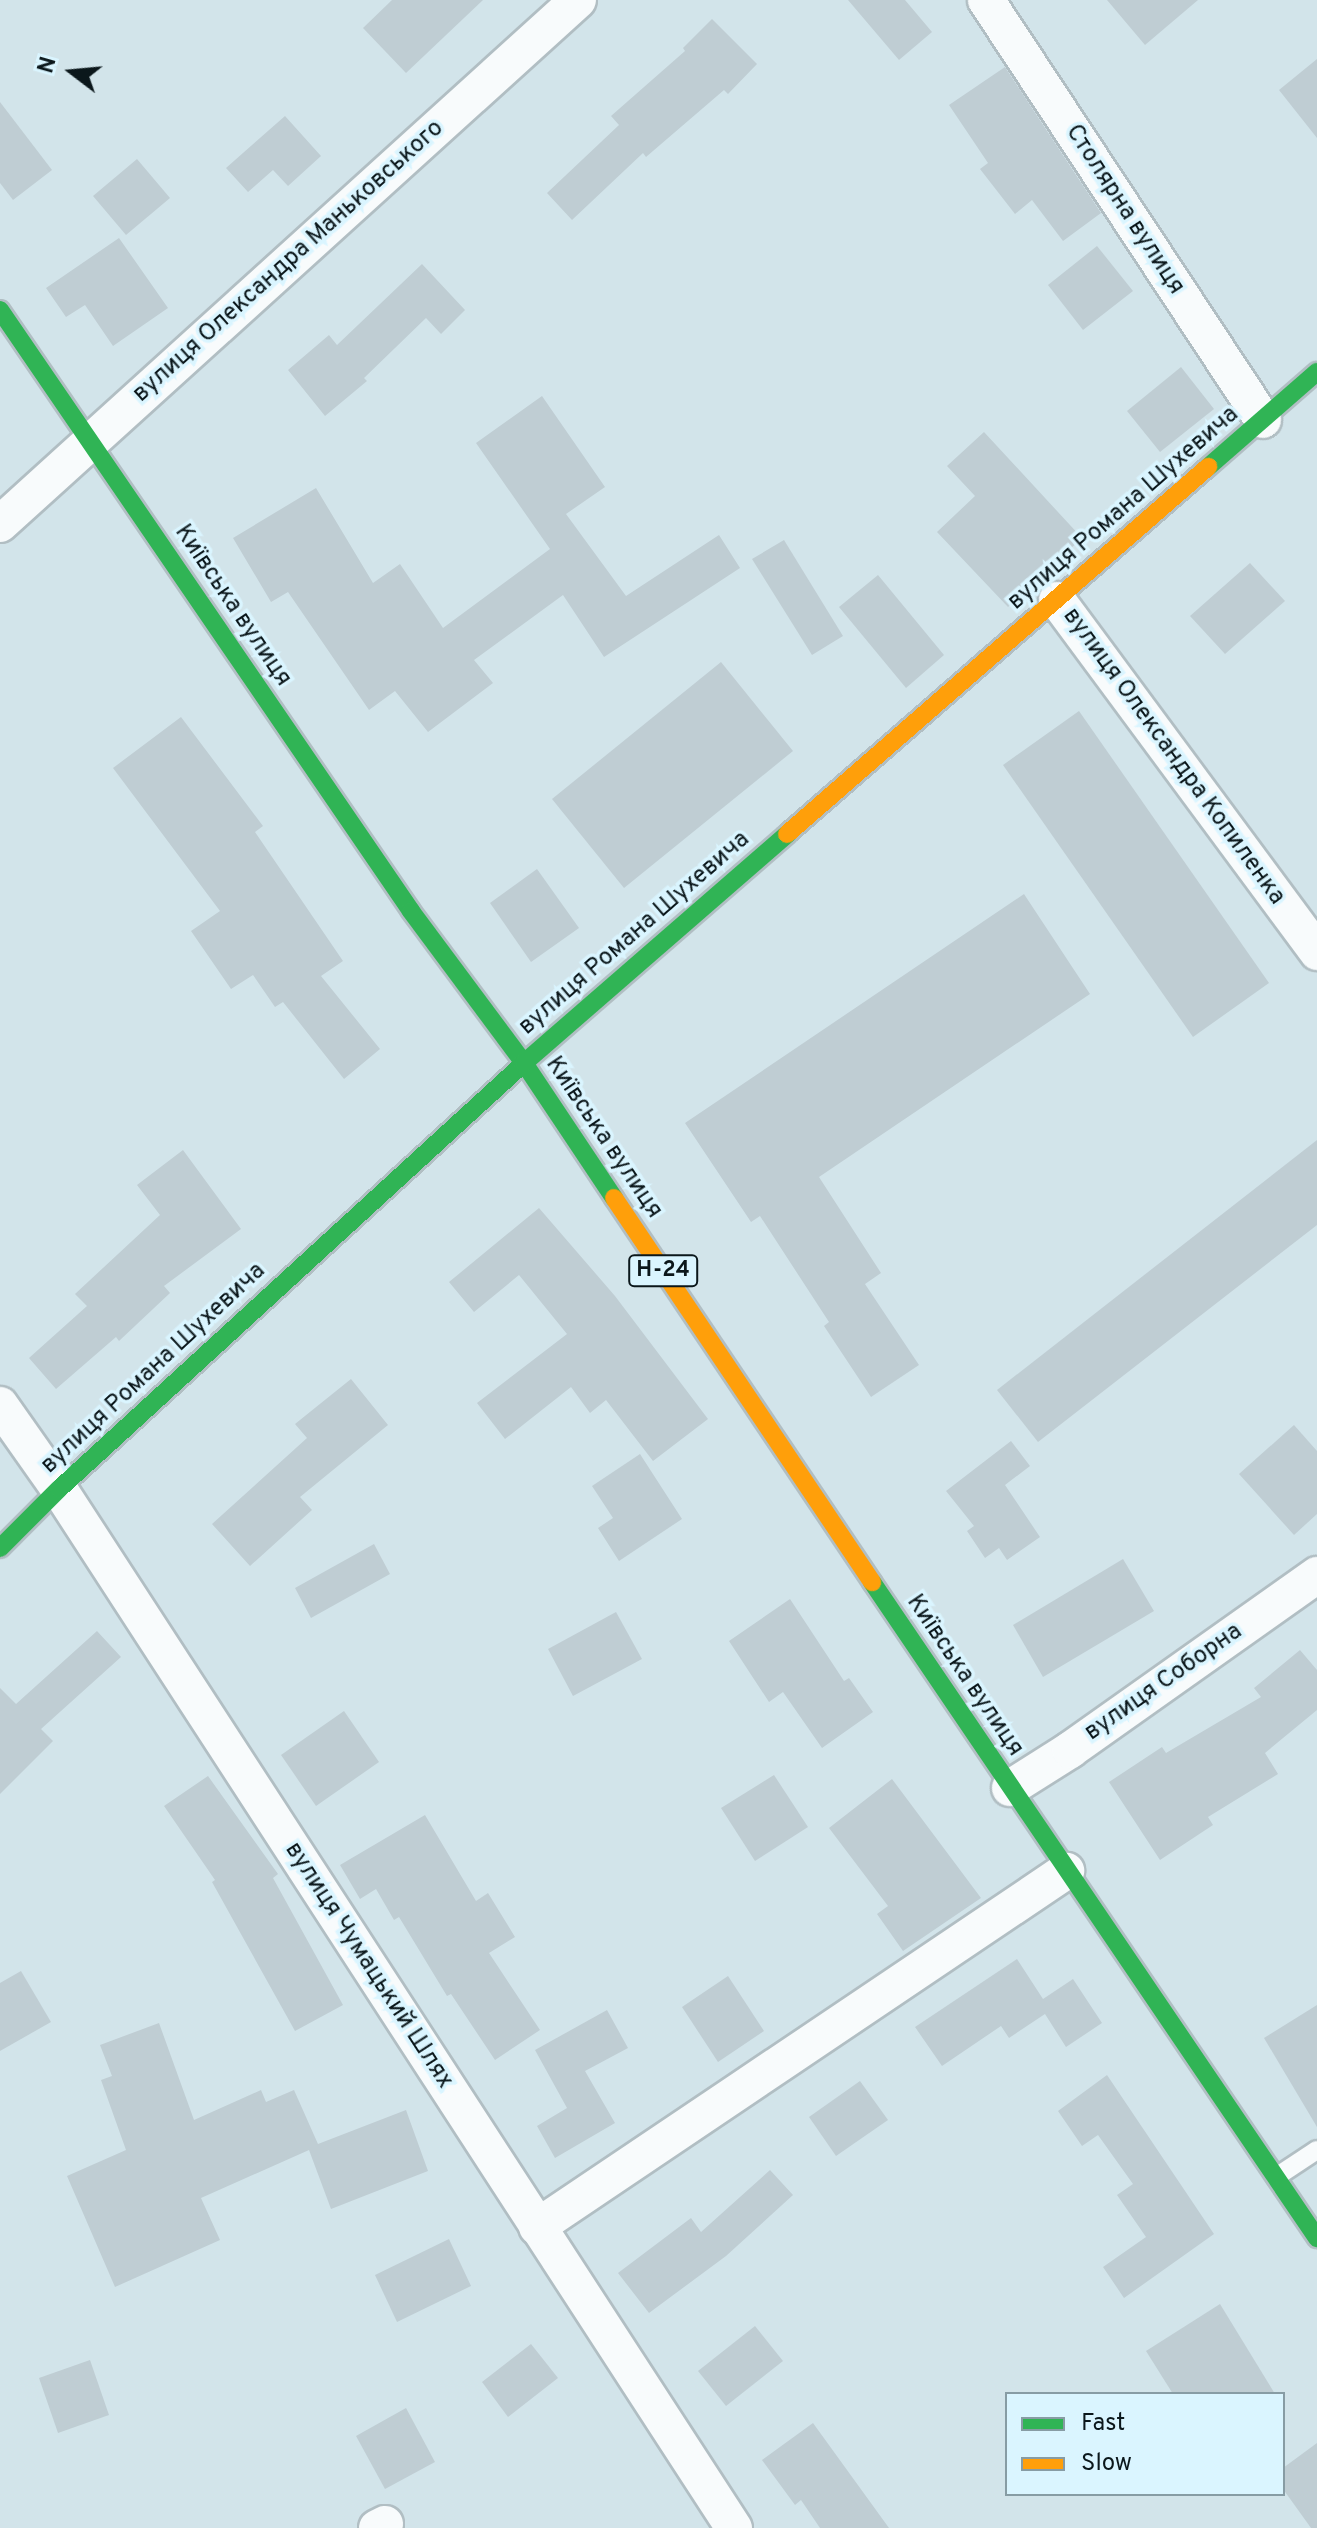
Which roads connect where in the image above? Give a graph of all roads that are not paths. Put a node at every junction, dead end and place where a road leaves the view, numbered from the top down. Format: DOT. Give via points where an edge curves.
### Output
graph roads {
  1 [pos="578,0"];
  2 [pos="986,0"];
  3 [pos="0,310"];
  4 [pos="1317,372"];
  5 [pos="1263,420"];
  6 [pos="92,443"];
  7 [pos="0,524"];
  8 [pos="1057,600"];
  9 [pos="1317,952"];
  10 [pos="524,1063"];
  11 [pos="0,1405"];
  12 [pos="59,1489"];
  13 [pos="0,1548"];
  14 [pos="1317,1575"];
  15 [pos="1010,1788"];
  16 [pos="1066,1871"];
  17 [pos="1317,2150"];
  18 [pos="1274,2178"];
  19 [pos="537,2227"];
  20 [pos="1317,2238"];
  21 [pos="734,2528"];
  1 -- 6 [label="street, вулиця Олександра Маньковського"];
  2 -- 5 [label="street, Столярна вулиця"];
  3 -- 6 [label="main road, Київська вулиця / Н-24"];
  4 -- 5 [label="main road, вулиця Романа Шухевича"];
  5 -- 8 [label="main road, вулиця Романа Шухевича"];
  6 -- 7 [label="street, вулиця Олександра Маньковського"];
  6 -- 10 [label="main road, Київська вулиця / Н-24" via="411,911"];
  8 -- 9 [label="street, вулиця Олександра Копиленка"];
  8 -- 10 [label="main road, вулиця Романа Шухевича"];
  10 -- 12 [label="main road, вулиця Романа Шухевича"];
  10 -- 15 [label="main road, Київська вулиця / Н-24"];
  11 -- 12 [label="street, вулиця Чумацький Шлях"];
  12 -- 13 [label="main road, вулиця Романа Шухевича"];
  12 -- 19 [label="street, вулиця Чумацький Шлях"];
  14 -- 15 [label="street, вулиця Соборна"];
  15 -- 16 [label="main road, Київська вулиця / Н-24"];
  16 -- 18 [label="main road, Київська вулиця / Н-24"];
  16 -- 19 [label="street"];
  17 -- 18 [label="lane"];
  18 -- 20 [label="main road, Київська вулиця / Н-24"];
  19 -- 21 [label="street, вулиця Чумацький Шлях"];
}
